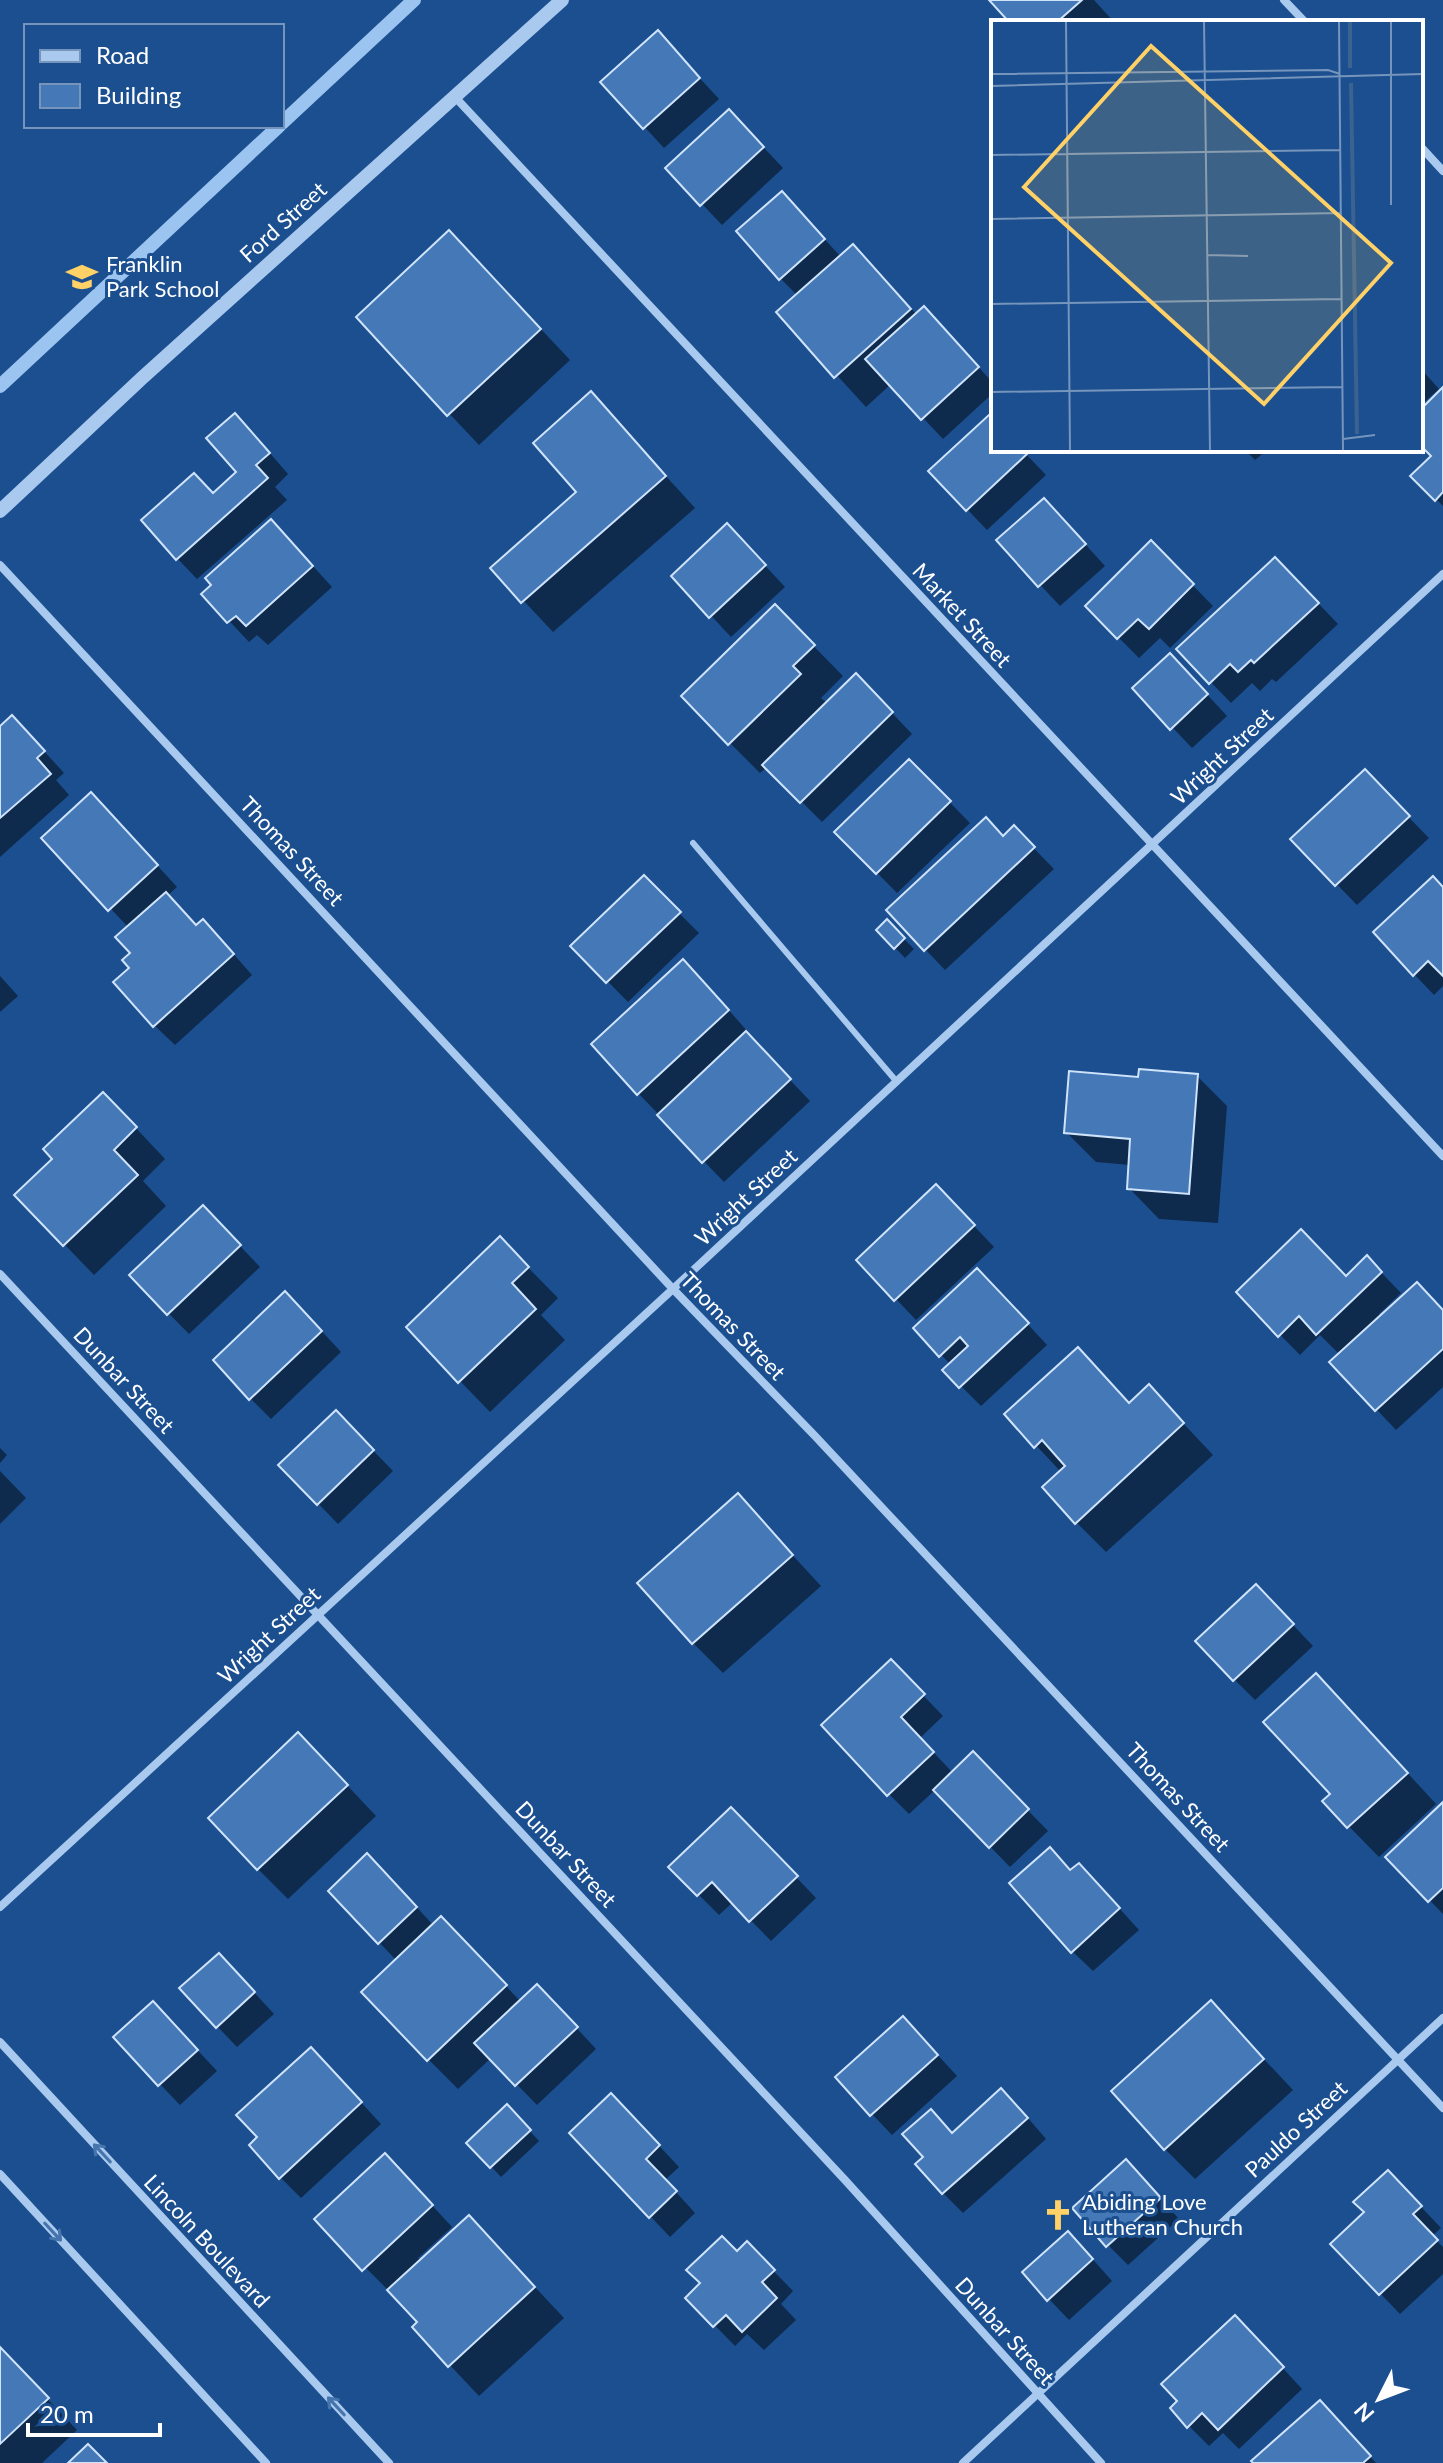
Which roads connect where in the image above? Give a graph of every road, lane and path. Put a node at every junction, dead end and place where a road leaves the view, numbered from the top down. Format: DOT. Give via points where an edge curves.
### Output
graph roads {
  1 [pos="562,0"];
  2 [pos="1284,0"];
  3 [pos="1303,20"];
  4 [pos="455,97"];
  5 [pos="1423,149"];
  6 [pos="1443,171"];
  7 [pos="0,511"];
  8 [pos="0,565"];
  9 [pos="1443,574"];
  10 [pos="693,843"];
  11 [pos="1152,845"];
  12 [pos="897,1082"];
  13 [pos="1443,1156"];
  14 [pos="0,1274"];
  15 [pos="673,1289"];
  16 [pos="319,1614"];
  17 [pos="0,1907"];
  18 [pos="1443,2018"];
  19 [pos="0,2042"];
  20 [pos="1398,2058"];
  21 [pos="1443,2108"];
  22 [pos="0,2174"];
  23 [pos="1037,2395"];
  24 [pos="266,2463"];
  25 [pos="389,2463"];
  26 [pos="963,2463"];
  27 [pos="1101,2463"];
  1 -- 4 [label="street, Ford Street"];
  2 -- 3 [label="street"];
  4 -- 7 [label="street, Ford Street"];
  4 -- 11 [label="street, Market Street"];
  5 -- 6 [label="street"];
  8 -- 15 [label="street, Thomas Street"];
  9 -- 11 [label="street, Wright Street"];
  10 -- 12 [label="lane"];
  11 -- 12 [label="street, Wright Street"];
  11 -- 13 [label="street, Market Street"];
  12 -- 15 [label="street, Wright Street"];
  14 -- 16 [label="street, Dunbar Street"];
  15 -- 16 [label="street, Wright Street"];
  15 -- 20 [label="street, Thomas Street"];
  16 -- 17 [label="street, Wright Street"];
  16 -- 23 [label="street, Dunbar Street" via="845,2180"];
  18 -- 20 [label="street, Pauldo Street"];
  25 -- 19 [label="street, Lincoln Boulevard, one-way"];
  20 -- 21 [label="street, Thomas Street"];
  20 -- 23 [label="street, Pauldo Street"];
  22 -- 24 [label="street, one-way"];
  23 -- 26 [label="street, Pauldo Street"];
  23 -- 27 [label="street, Dunbar Street"];
}
